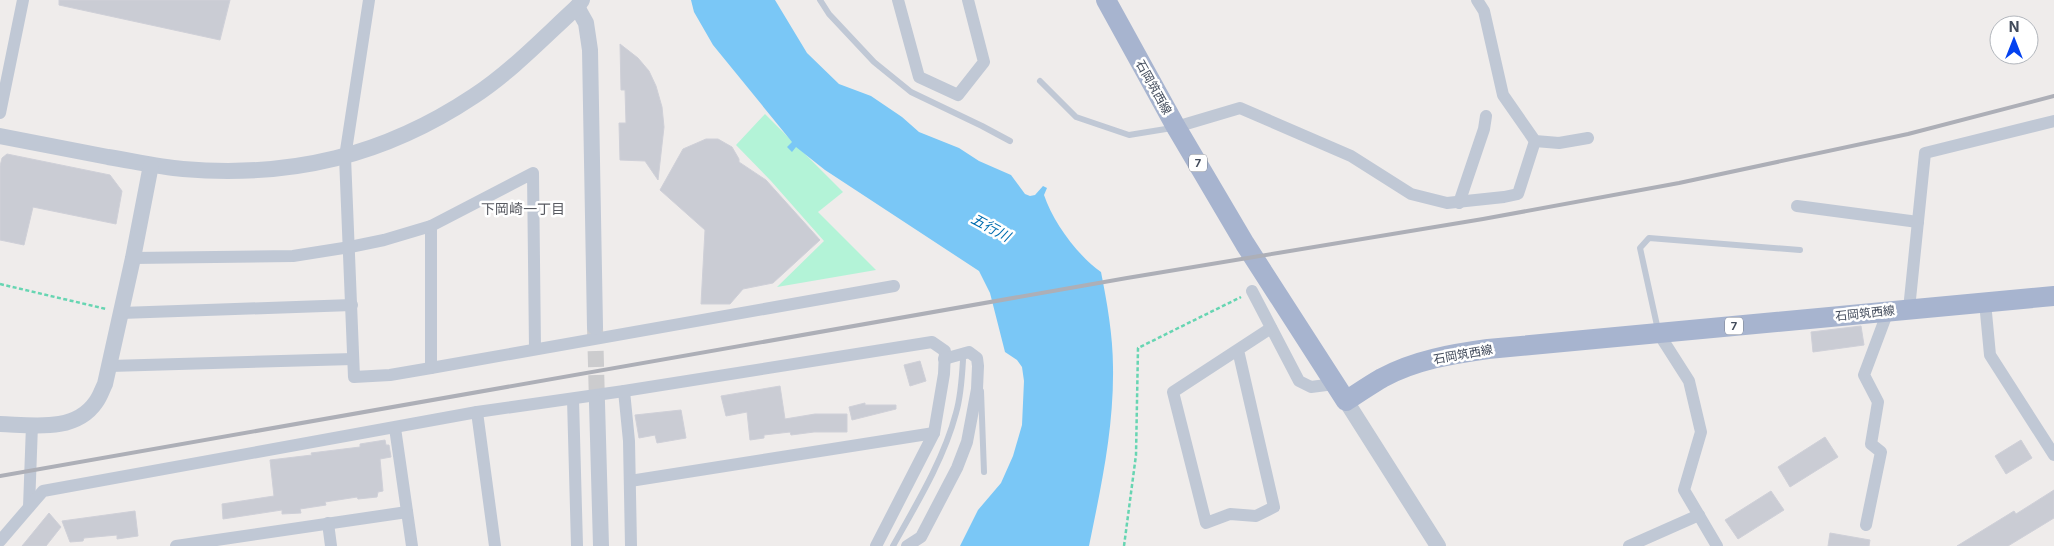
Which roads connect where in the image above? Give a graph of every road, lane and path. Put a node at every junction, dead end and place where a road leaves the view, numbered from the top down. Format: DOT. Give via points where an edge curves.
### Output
graph roads {
  1 [pos="23,0"];
  2 [pos="369,0"];
  3 [pos="820,0"];
  4 [pos="898,0"];
  5 [pos="968,0"];
  6 [pos="1106,0"];
  7 [pos="1478,0"];
  8 [pos="580,3"];
  9 [pos="1040,80"];
  10 [pos="0,112"];
  11 [pos="1486,116"];
  12 [pos="2054,121"];
  13 [pos="1176,127"];
  14 [pos="0,136"];
  15 [pos="1588,138"];
  16 [pos="1535,141"];
  17 [pos="1010,142"];
  18 [pos="345,157"];
  19 [pos="151,165"];
  20 [pos="1459,203"];
  21 [pos="1797,206"];
  22 [pos="1918,222"];
  23 [pos="431,226"];
  24 [pos="350,247"];
  25 [pos="1800,250"];
  26 [pos="133,258"];
  27 [pos="0,284"];
  28 [pos="894,286"];
  29 [pos="1252,292"];
  30 [pos="2054,296"];
  31 [pos="1985,302"];
  32 [pos="352,304"];
  33 [pos="1909,309"];
  34 [pos="116,311"];
  35 [pos="1888,311"];
  36 [pos="595,328"];
  37 [pos="1271,328"];
  38 [pos="1659,334"];
  39 [pos="535,349"];
  40 [pos="1238,350"];
  41 [pos="353,359"];
  42 [pos="944,359"];
  43 [pos="963,360"];
  44 [pos="110,366"];
  45 [pos="431,368"];
  46 [pos="978,372"];
  47 [pos="1334,384"];
  48 [pos="624,391"];
  49 [pos="573,399"];
  50 [pos="1346,401"];
  51 [pos="597,403"];
  52 [pos="477,412"];
  53 [pos="0,424"];
  54 [pos="32,425"];
  55 [pos="395,428"];
  56 [pos="934,433"];
  57 [pos="2054,455"];
  58 [pos="984,472"];
  59 [pos="630,482"];
  60 [pos="29,507"];
  61 [pos="407,512"];
  62 [pos="1699,516"];
  63 [pos="328,523"];
  64 [pos="1866,525"];
  65 [pos="0,541"];
  66 [pos="176,546"];
  67 [pos="331,546"];
  68 [pos="412,546"];
  69 [pos="495,546"];
  70 [pos="577,546"];
  71 [pos="601,546"];
  72 [pos="631,546"];
  73 [pos="876,546"];
  74 [pos="893,546"];
  75 [pos="907,546"];
  76 [pos="1124,546"];
  77 [pos="1438,546"];
  78 [pos="1630,546"];
  79 [pos="1717,546"];
  1 -- 10 [label="street"];
  2 -- 18 [label="street"];
  3 -- 17 [label="lane" via="874,62 911,92"];
  4 -- 5 [label="street" via="919,76 958,95 984,62"];
  6 -- 13 [label="main road, 石岡筑西線 / 7"];
  7 -- 16 [label="street" via="1484,11 1503,95"];
  8 -- 18 [label="street" via="475,95 397,138"];
  8 -- 36 [label="street" via="590,43"];
  9 -- 13 [label="lane" via="1076,117 1128,135"];
  11 -- 20 [label="street"];
  12 -- 22 [label="street" via="1924,153"];
  13 -- 20 [label="street" via="1240,108 1351,156 1410,194"];
  13 -- 47 [label="main road, 石岡筑西線 / 7"];
  14 -- 19 [label="street"];
  15 -- 16 [label="street" via="1559,143"];
  16 -- 20 [label="street" via="1518,194"];
  18 -- 19 [label="street" via="277,169 182,169"];
  18 -- 24 [label="street"];
  19 -- 26 [label="street"];
  21 -- 22 [label="street"];
  22 -- 33 [label="street"];
  23 -- 24 [label="street"];
  23 -- 39 [label="street" via="533,173"];
  23 -- 45 [label="street"];
  24 -- 26 [label="street" via="293,256"];
  24 -- 32 [label="street"];
  25 -- 38 [label="lane" via="1650,238 1640,248"];
  26 -- 34 [label="street"];
  27 -- 34 [label="path"];
  28 -- 39 [label="street"];
  29 -- 37 [label="street"];
  29 -- 76 [label="path" via="1138,348 1136,454"];
  30 -- 31 [label="main road, 石岡筑西線 / 7"];
  31 -- 33 [label="main road, 石岡筑西線 / 7"];
  31 -- 57 [label="street" via="1990,355"];
  32 -- 34 [label="street"];
  32 -- 41 [label="street"];
  33 -- 35 [label="main road, 石岡筑西線 / 7"];
  34 -- 44 [label="street"];
  35 -- 38 [label="main road, 石岡筑西線 / 7"];
  35 -- 64 [label="street" via="1864,374 1878,402 1871,444 1881,452"];
  37 -- 40 [label="street"];
  37 -- 47 [label="street" via="1299,381 1311,387"];
  38 -- 50 [label="main road, 石岡筑西線 / 7" via="1447,355 1383,378"];
  38 -- 62 [label="street" via="1689,381 1701,432 1684,490"];
  39 -- 45 [label="street"];
  40 -- 40 [label="street" via="1172,392 1206,523 1230,514 1256,516 1274,507"];
  41 -- 44 [label="street"];
  41 -- 45 [label="street" via="354,377"];
  42 -- 46 [label="street" via="970,352 977,358"];
  42 -- 48 [label="street" via="945,351 932,342"];
  42 -- 56 [label="street"];
  43 -- 74 [label="lane" via="956,415 927,484"];
  44 -- 54 [label="street" via="96,403 84,413 59,425"];
  46 -- 58 [label="lane"];
  46 -- 75 [label="street" via="967,442 957,468 921,537"];
  47 -- 50 [label="main road, 石岡筑西線 / 7"];
  48 -- 49 [label="street"];
  48 -- 59 [label="street"];
  49 -- 52 [label="street"];
  49 -- 70 [label="street"];
  50 -- 77 [label="street"];
  51 -- 71 [label="street"];
  52 -- 55 [label="street"];
  52 -- 69 [label="street"];
  53 -- 54 [label="street"];
  54 -- 60 [label="street"];
  55 -- 60 [label="street" via="43,490"];
  55 -- 61 [label="street"];
  56 -- 59 [label="street"];
  56 -- 73 [label="street"];
  59 -- 72 [label="street"];
  60 -- 65 [label="street"];
  61 -- 63 [label="street"];
  61 -- 68 [label="street"];
  62 -- 78 [label="street"];
  62 -- 79 [label="street"];
  63 -- 66 [label="street"];
  63 -- 67 [label="street"];
}
